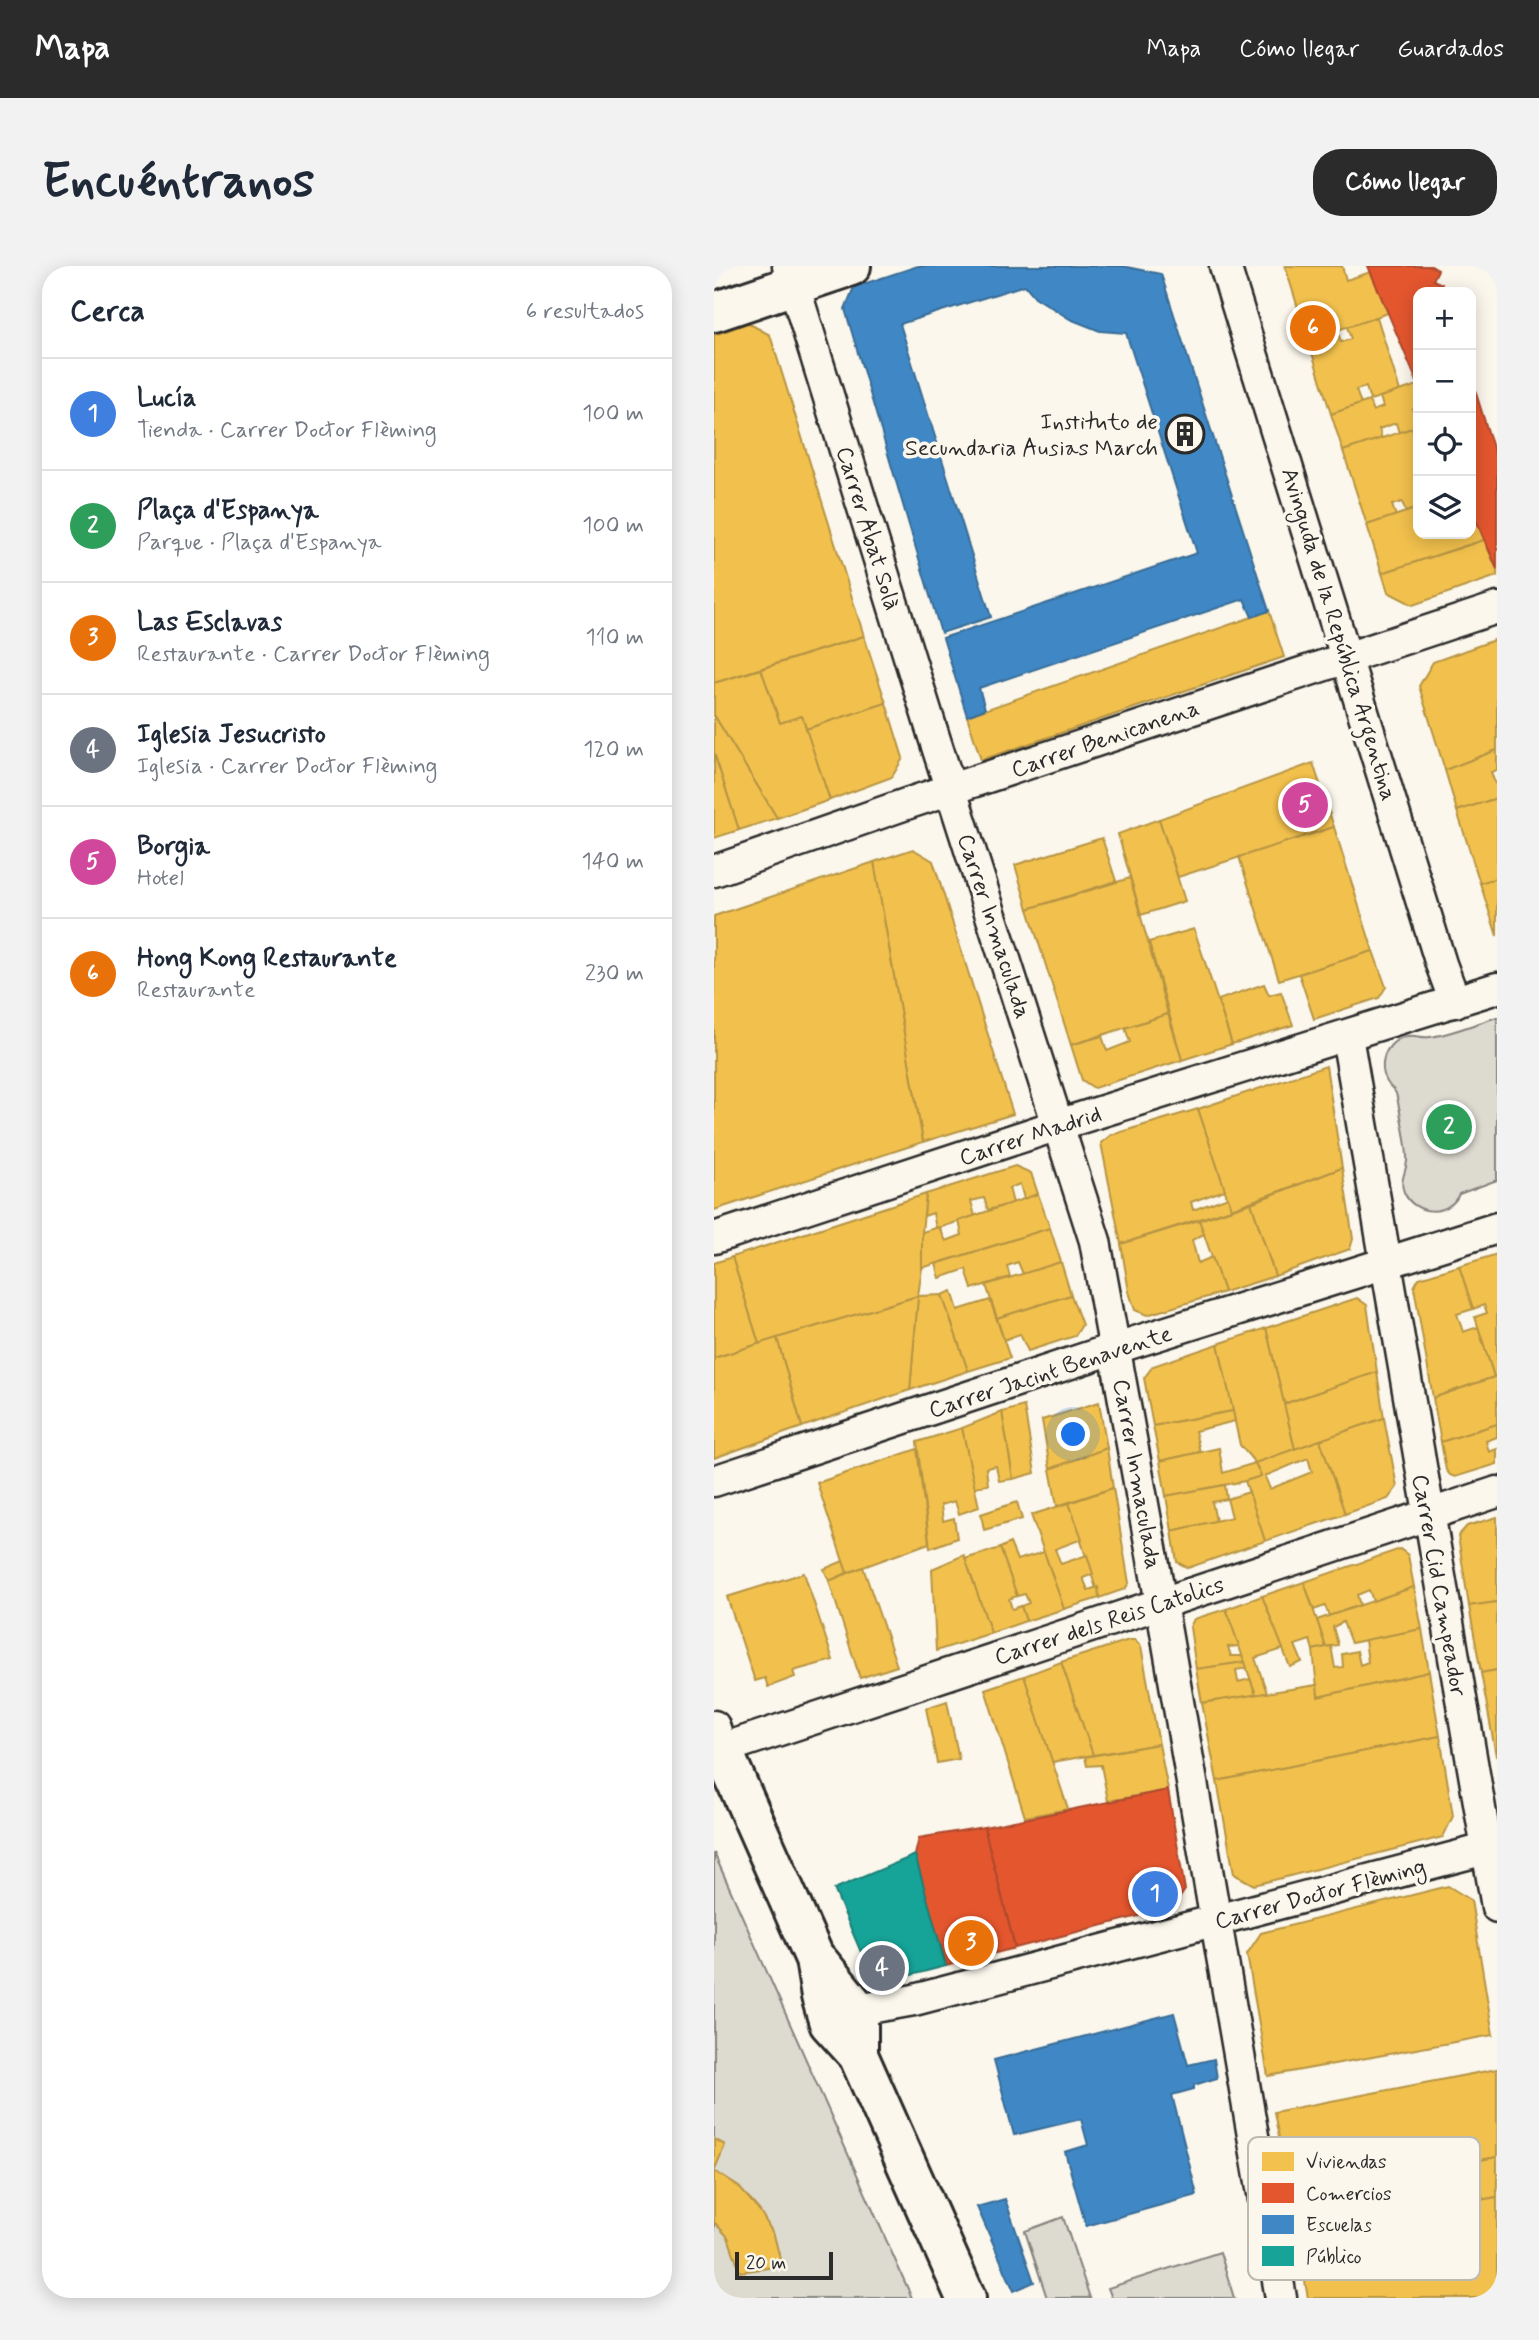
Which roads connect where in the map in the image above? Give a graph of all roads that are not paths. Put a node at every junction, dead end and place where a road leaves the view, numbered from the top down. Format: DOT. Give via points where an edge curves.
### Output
graph roads {
  1 [pos="851,266"];
  2 [pos="1225,266"];
  3 [pos="791,276"];
  4 [pos="714,312"];
  5 [pos="1497,608"];
  6 [pos="1348,657"];
  7 [pos="951,789"];
  8 [pos="714,871"];
  9 [pos="1497,988"];
  10 [pos="1455,1002"];
  11 [pos="1347,1036"];
  12 [pos="1058,1125"];
  13 [pos="1497,1228"];
  14 [pos="714,1238"];
  15 [pos="1386,1263"];
  16 [pos="1116,1349"];
  17 [pos="714,1481"];
  18 [pos="1497,1492"];
  19 [pos="1428,1515"];
  20 [pos="1161,1603"];
  21 [pos="716,1744"];
  22 [pos="714,1789"];
  23 [pos="751,1816"];
  24 [pos="1492,1848"];
  25 [pos="1497,1907"];
  26 [pos="1216,1921"];
  27 [pos="815,1959"];
  28 [pos="821,1996"];
  29 [pos="858,2010"];
  30 [pos="858,2054"];
  31 [pos="1254,2137"];
  32 [pos="1279,2280"];
  33 [pos="967,2298"];
  34 [pos="1282,2298"];
  1 -- 3 [label="street"];
  2 -- 6 [label="street, Avinguda de la República Argentina"];
  3 -- 4 [label="street"];
  3 -- 7 [label="street, Carrer Abat Solà"];
  5 -- 6 [label="street, Carrer Benicanena"];
  6 -- 7 [label="street, Carrer Benicanena"];
  6 -- 10 [label="street, Avinguda de la República Argentina"];
  7 -- 8 [label="street, Carrer Benicanena"];
  7 -- 12 [label="street, Carrer Inmaculada"];
  9 -- 10 [label="street, Carrer Madrid"];
  10 -- 11 [label="street, Carrer Madrid"];
  11 -- 12 [label="street, Carrer Madrid"];
  11 -- 15 [label="street, Carrer Cid Campeador"];
  12 -- 14 [label="street, Carrer Madrid"];
  12 -- 16 [label="street, Carrer Inmaculada" via="1095,1241"];
  13 -- 15 [label="street, Carrer Jacint Benavente"];
  15 -- 16 [label="street, Carrer Jacint Benavente"];
  15 -- 19 [label="street, Carrer Cid Campeador"];
  16 -- 17 [label="street, Carrer Jacint Benavente"];
  16 -- 20 [label="street, Carrer Inmaculada"];
  18 -- 19 [label="street, Carrer dels Reis Catolics"];
  19 -- 20 [label="street, Carrer dels Reis Catolics"];
  19 -- 24 [label="street, Carrer Cid Campeador"];
  20 -- 21 [label="street, Carrer dels Reis Catolics"];
  20 -- 26 [label="street, Carrer Inmaculada"];
  21 -- 23 [label="street"];
  22 -- 23 [label="street"];
  23 -- 27 [label="street"];
  24 -- 25 [label="street, Carrer Cid Campeador"];
  24 -- 26 [label="street, Carrer Doctor Flèming"];
  26 -- 29 [label="street, Carrer Doctor Flèming" via="914,2000"];
  26 -- 31 [label="street, Carrer Inmaculada"];
  27 -- 28 [label="street"];
  27 -- 29 [label="street"];
  28 -- 29 [label="street" via="840,2015"];
  28 -- 30 [label="street" via="830,2023"];
  29 -- 30 [label="street"];
  30 -- 33 [label="street"];
  32 -- 34 [label="street, Carrer Inmaculada"];
}
